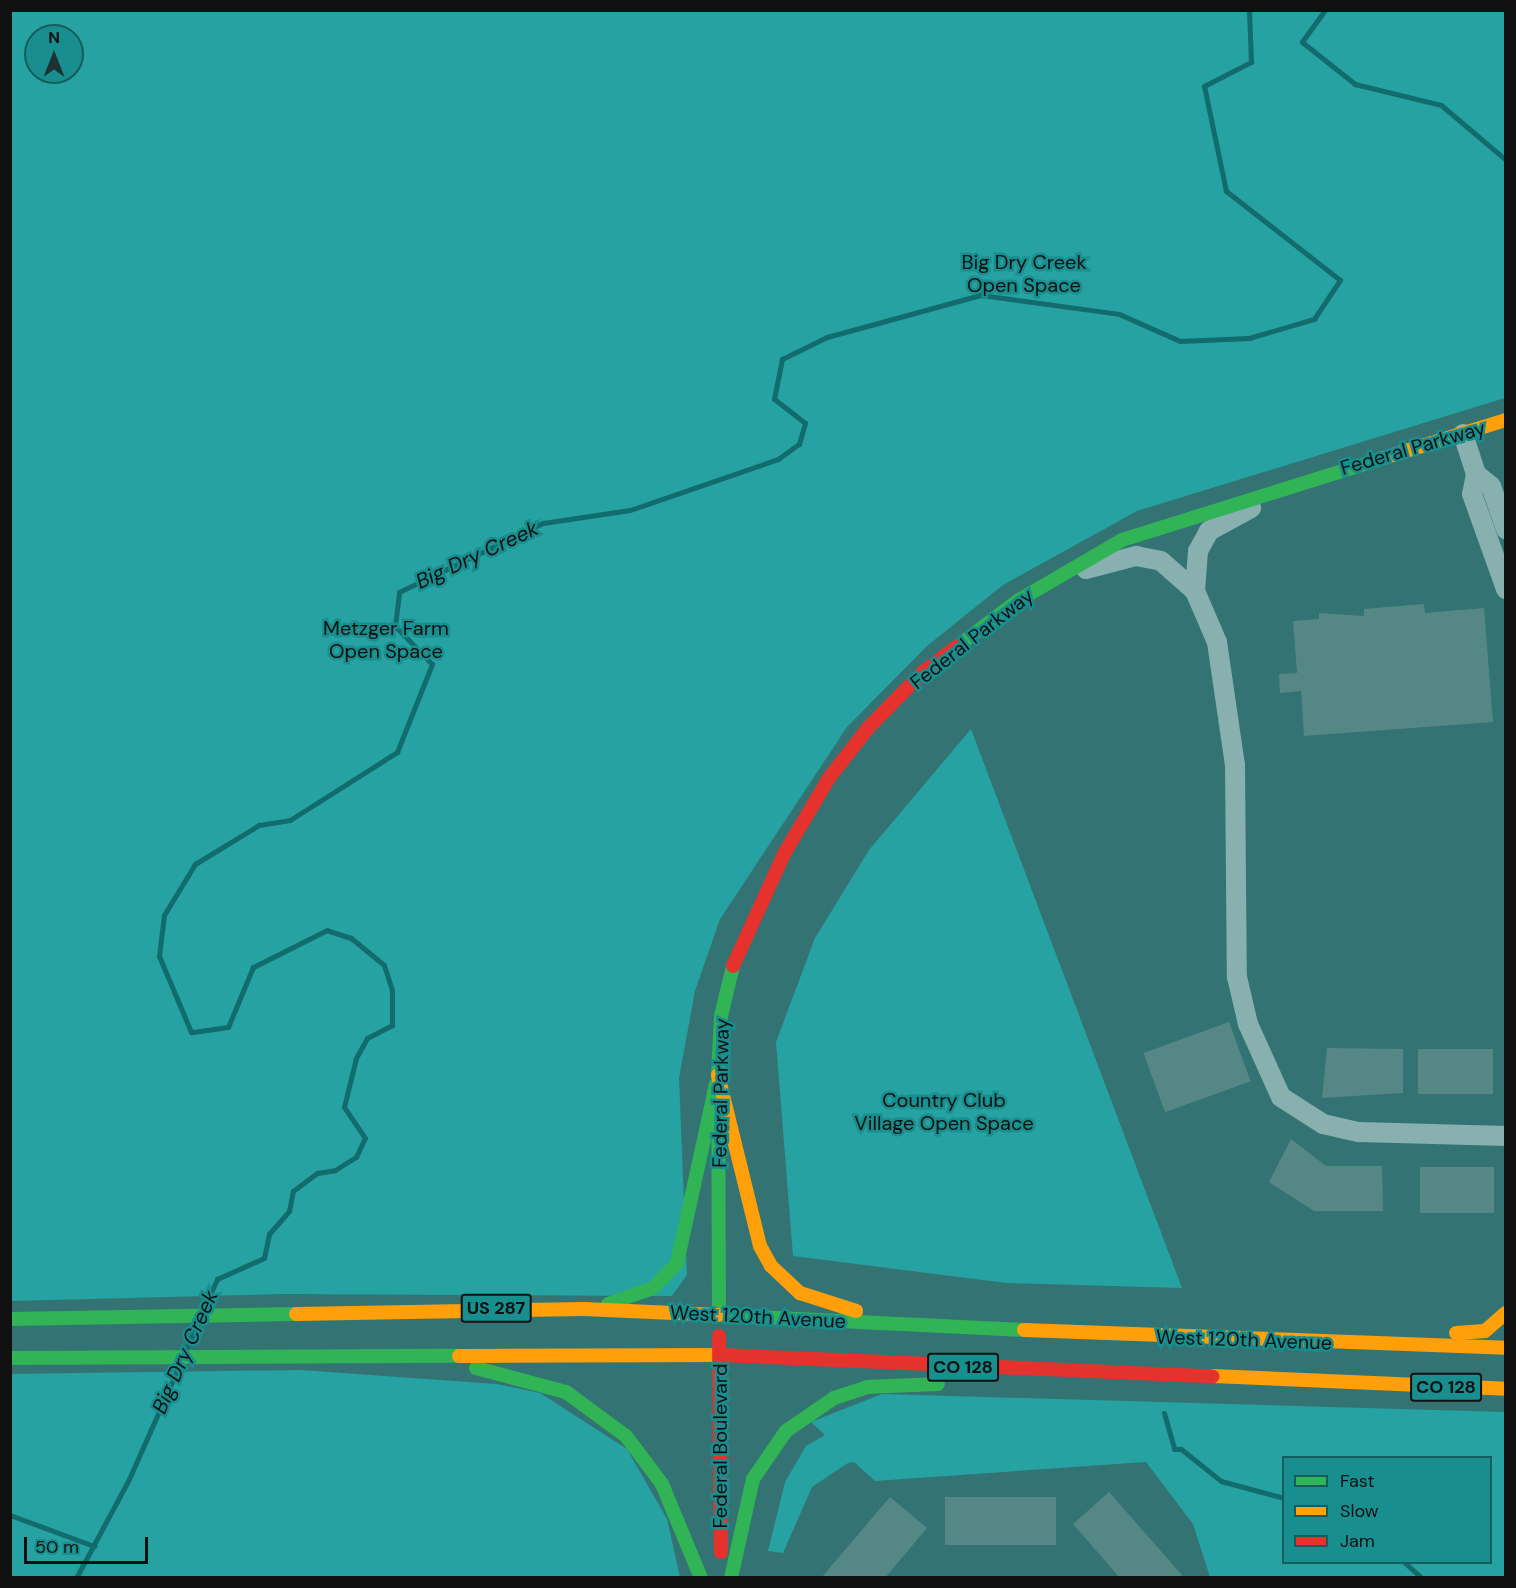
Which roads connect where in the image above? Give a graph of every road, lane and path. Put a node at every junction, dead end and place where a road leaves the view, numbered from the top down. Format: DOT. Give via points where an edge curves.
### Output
graph roads {
  1 [pos="1506,420"];
  2 [pos="1463,434"];
  3 [pos="1476,474"];
  4 [pos="1300,482"];
  5 [pos="1506,529"];
  6 [pos="1052,579"];
  7 [pos="1506,589"];
  8 [pos="1195,591"];
  9 [pos="718,1075"];
  10 [pos="1506,1136"];
  11 [pos="584,1309"];
  12 [pos="1506,1313"];
  13 [pos="719,1315"];
  14 [pos="10,1320"];
  15 [pos="896,1324"];
  16 [pos="1232,1340"];
  17 [pos="1506,1348"];
  18 [pos="402,1354"];
  19 [pos="720,1355"];
  20 [pos="10,1358"];
  21 [pos="1506,1373"];
  22 [pos="1207,1378"];
  23 [pos="1279,1381"];
  24 [pos="949,1384"];
  25 [pos="1033,1385"];
  26 [pos="1506,1389"];
  27 [pos="701,1578"];
  28 [pos="722,1578"];
  29 [pos="731,1578"];
  1 -- 2 [label="main road, Federal Parkway"];
  2 -- 3 [label="street"];
  2 -- 4 [label="main road, Federal Parkway"];
  3 -- 5 [label="street" via="1491,486"];
  3 -- 7 [label="street" via="1472,494"];
  4 -- 6 [label="main road, Federal Parkway" via="1122,540"];
  4 -- 8 [label="street" via="1209,531 1198,551"];
  6 -- 8 [label="street" via="1136,556 1161,561"];
  6 -- 9 [label="main road, Federal Parkway" via="923,672 868,728 828,778 784,854 733,966 721,1016"];
  8 -- 10 [label="street" via="1217,642 1229,698 1235,765 1237,977 1251,1033 1281,1097 1323,1124 1359,1131"];
  9 -- 11 [label="main road" via="677,1263 653,1288"];
  9 -- 13 [label="main road, Federal Parkway"];
  9 -- 15 [label="main road" via="760,1246 771,1266 800,1293"];
  11 -- 13 [label="main road, West 120th Avenue / US 287"];
  11 -- 14 [label="main road, West 120th Avenue / US 287"];
  12 -- 16 [label="main road" via="1475,1334 1295,1328"];
  13 -- 15 [label="main road, West 120th Avenue / CO 128"];
  13 -- 19 [label="main road, Federal Boulevard"];
  15 -- 16 [label="main road, West 120th Avenue / CO 128"];
  16 -- 17 [label="main road, West 120th Avenue / CO 128"];
  18 -- 19 [label="main road, West 120th Avenue"];
  18 -- 20 [label="main road, West 120th Avenue"];
  18 -- 27 [label="main road" via="525,1378 566,1392 603,1416 648,1461"];
  19 -- 22 [label="main road, West 120th Avenue / CO 128"];
  19 -- 28 [label="main road, Federal Boulevard"];
  21 -- 23 [label="main road" via="1354,1368"];
  22 -- 23 [label="main road, West 120th Avenue / CO 128"];
  22 -- 25 [label="main road" via="1116,1386"];
  23 -- 26 [label="main road, West 120th Avenue / CO 128"];
  24 -- 29 [label="main road" via="867,1387 834,1398 786,1431 753,1479"];
}
